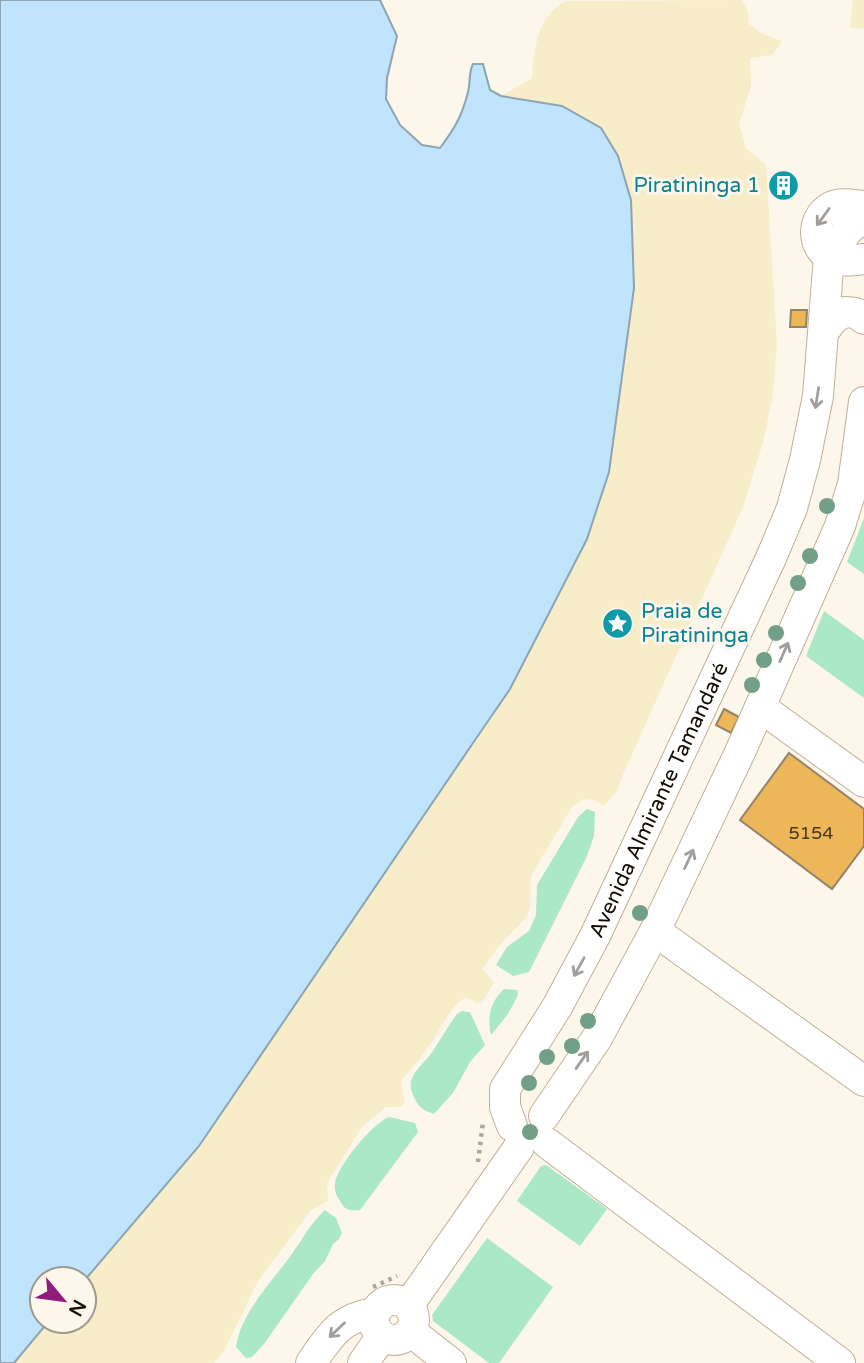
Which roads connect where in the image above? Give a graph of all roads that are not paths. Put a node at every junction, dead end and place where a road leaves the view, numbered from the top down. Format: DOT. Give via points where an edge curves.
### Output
graph roads {
  1 [pos="864,206"];
  2 [pos="864,216"];
  3 [pos="829,256"];
  4 [pos="864,259"];
  5 [pos="864,319"];
  6 [pos="825,330"];
  7 [pos="864,402"];
  8 [pos="858,488"];
  9 [pos="760,707"];
  10 [pos="864,782"];
  11 [pos="654,931"];
  12 [pos="864,1081"];
  13 [pos="530,1133"];
  14 [pos="389,1315"];
  15 [pos="310,1363"];
  16 [pos="363,1363"];
  17 [pos="451,1363"];
  18 [pos="840,1363"];
  1 -- 3 [label="street, one-way" via="839,204 823,213 816,239"];
  2 -- 3 [label="street"];
  3 -- 4 [label="street" via="846,261"];
  3 -- 6 [label="street, Avenida Almirante Tamandaré"];
  5 -- 6 [label="street" via="844,312"];
  6 -- 13 [label="street, Avenida Almirante Tamandaré, one-way" via="806,460 771,558 595,936 505,1089 504,1099"];
  7 -- 8 [label="street"];
  9 -- 8 [label="street, one-way"];
  9 -- 10 [label="street"];
  11 -- 9 [label="street, one-way"];
  11 -- 12 [label="street"];
  13 -- 11 [label="street, one-way" via="597,1038"];
  13 -- 14 [label="street"];
  13 -- 18 [label="street"];
  14 -- 15 [label="street, one-way" via="348,1319"];
  14 -- 16 [label="street"];
  14 -- 17 [label="street"];
}
